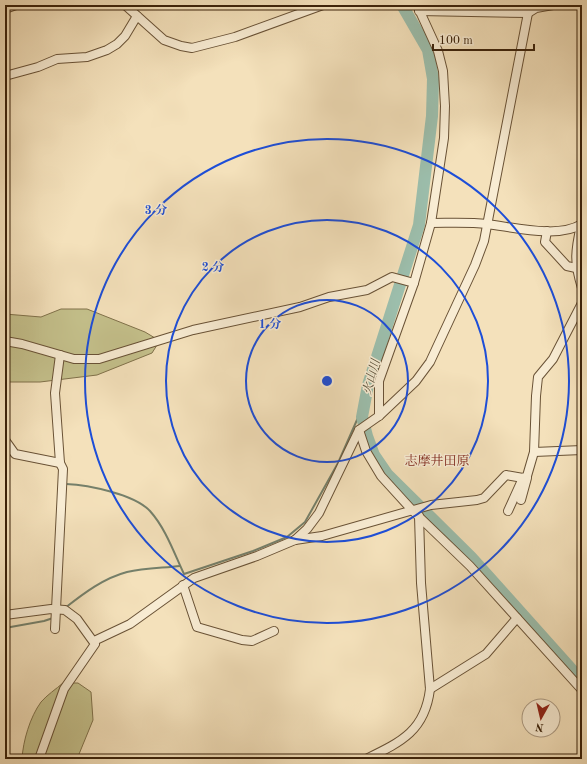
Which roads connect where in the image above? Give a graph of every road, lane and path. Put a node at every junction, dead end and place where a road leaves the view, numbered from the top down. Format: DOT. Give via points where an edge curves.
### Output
graph roads {
  1 [pos="16,5"];
  2 [pos="125,5"];
  3 [pos="323,5"];
  4 [pos="553,5"];
  5 [pos="5,8"];
  6 [pos="418,8"];
  7 [pos="458,9"];
  8 [pos="528,9"];
  9 [pos="138,16"];
  10 [pos="5,76"];
  11 [pos="431,223"];
  12 [pos="486,224"];
  13 [pos="581,225"];
  14 [pos="547,231"];
  15 [pos="576,268"];
  16 [pos="412,282"];
  17 [pos="582,288"];
  18 [pos="582,303"];
  19 [pos="5,341"];
  20 [pos="60,355"];
  21 [pos="379,416"];
  22 [pos="359,430"];
  23 [pos="5,440"];
  24 [pos="582,450"];
  25 [pos="534,452"];
  26 [pos="60,463"];
  27 [pos="525,477"];
  28 [pos="521,500"];
  29 [pos="412,510"];
  30 [pos="508,511"];
  31 [pos="419,516"];
  32 [pos="295,540"];
  33 [pos="184,585"];
  34 [pos="56,609"];
  35 [pos="5,615"];
  36 [pos="518,618"];
  37 [pos="55,629"];
  38 [pos="274,631"];
  39 [pos="94,641"];
  40 [pos="430,689"];
  41 [pos="582,690"];
  42 [pos="39,759"];
  43 [pos="366,759"];
  1 -- 5 [label="street"];
  2 -- 9 [label="street"];
  3 -- 9 [label="street" via="235,37 192,48 164,40"];
  4 -- 8 [label="street"];
  6 -- 7 [label="street"];
  6 -- 11 [label="street" via="438,51 445,94 442,150"];
  7 -- 8 [label="street"];
  8 -- 12 [label="street"];
  9 -- 10 [label="street" via="125,36 107,50 87,57 57,59"];
  11 -- 12 [label="street"];
  11 -- 16 [label="street"];
  12 -- 14 [label="street"];
  12 -- 21 [label="street" via="484,241 475,265 430,362 416,381"];
  13 -- 14 [label="street"];
  13 -- 15 [label="street" via="575,255"];
  14 -- 15 [label="street" via="546,242 567,266"];
  15 -- 17 [label="street"];
  16 -- 20 [label="street" via="392,277 367,290 329,296 300,307 194,330 114,356 88,360"];
  16 -- 21 [label="street" via="379,381"];
  18 -- 25 [label="street" via="553,359 538,377"];
  19 -- 20 [label="street" via="33,346"];
  20 -- 26 [label="street" via="55,401"];
  21 -- 22 [label="street"];
  22 -- 29 [label="street" via="366,451 381,476"];
  22 -- 32 [label="street" via="319,513"];
  23 -- 26 [label="street" via="15,454"];
  24 -- 25 [label="street"];
  25 -- 27 [label="street"];
  26 -- 34 [label="street" via="63,469"];
  27 -- 28 [label="street"];
  27 -- 29 [label="street" via="506,475 484,498"];
  27 -- 30 [label="street"];
  29 -- 31 [label="street"];
  29 -- 32 [label="street" via="322,536"];
  31 -- 36 [label="street"];
  31 -- 40 [label="street" via="421,582"];
  32 -- 33 [label="street" via="194,578"];
  33 -- 38 [label="street" via="197,627 252,641"];
  33 -- 39 [label="street" via="130,624"];
  34 -- 35 [label="street"];
  34 -- 37 [label="street"];
  34 -- 39 [label="street" via="70,613"];
  36 -- 40 [label="street" via="486,654"];
  36 -- 41 [label="street"];
  39 -- 42 [label="street" via="95,644 64,689"];
  40 -- 43 [label="street" via="423,716 412,731 395,746"];
}
